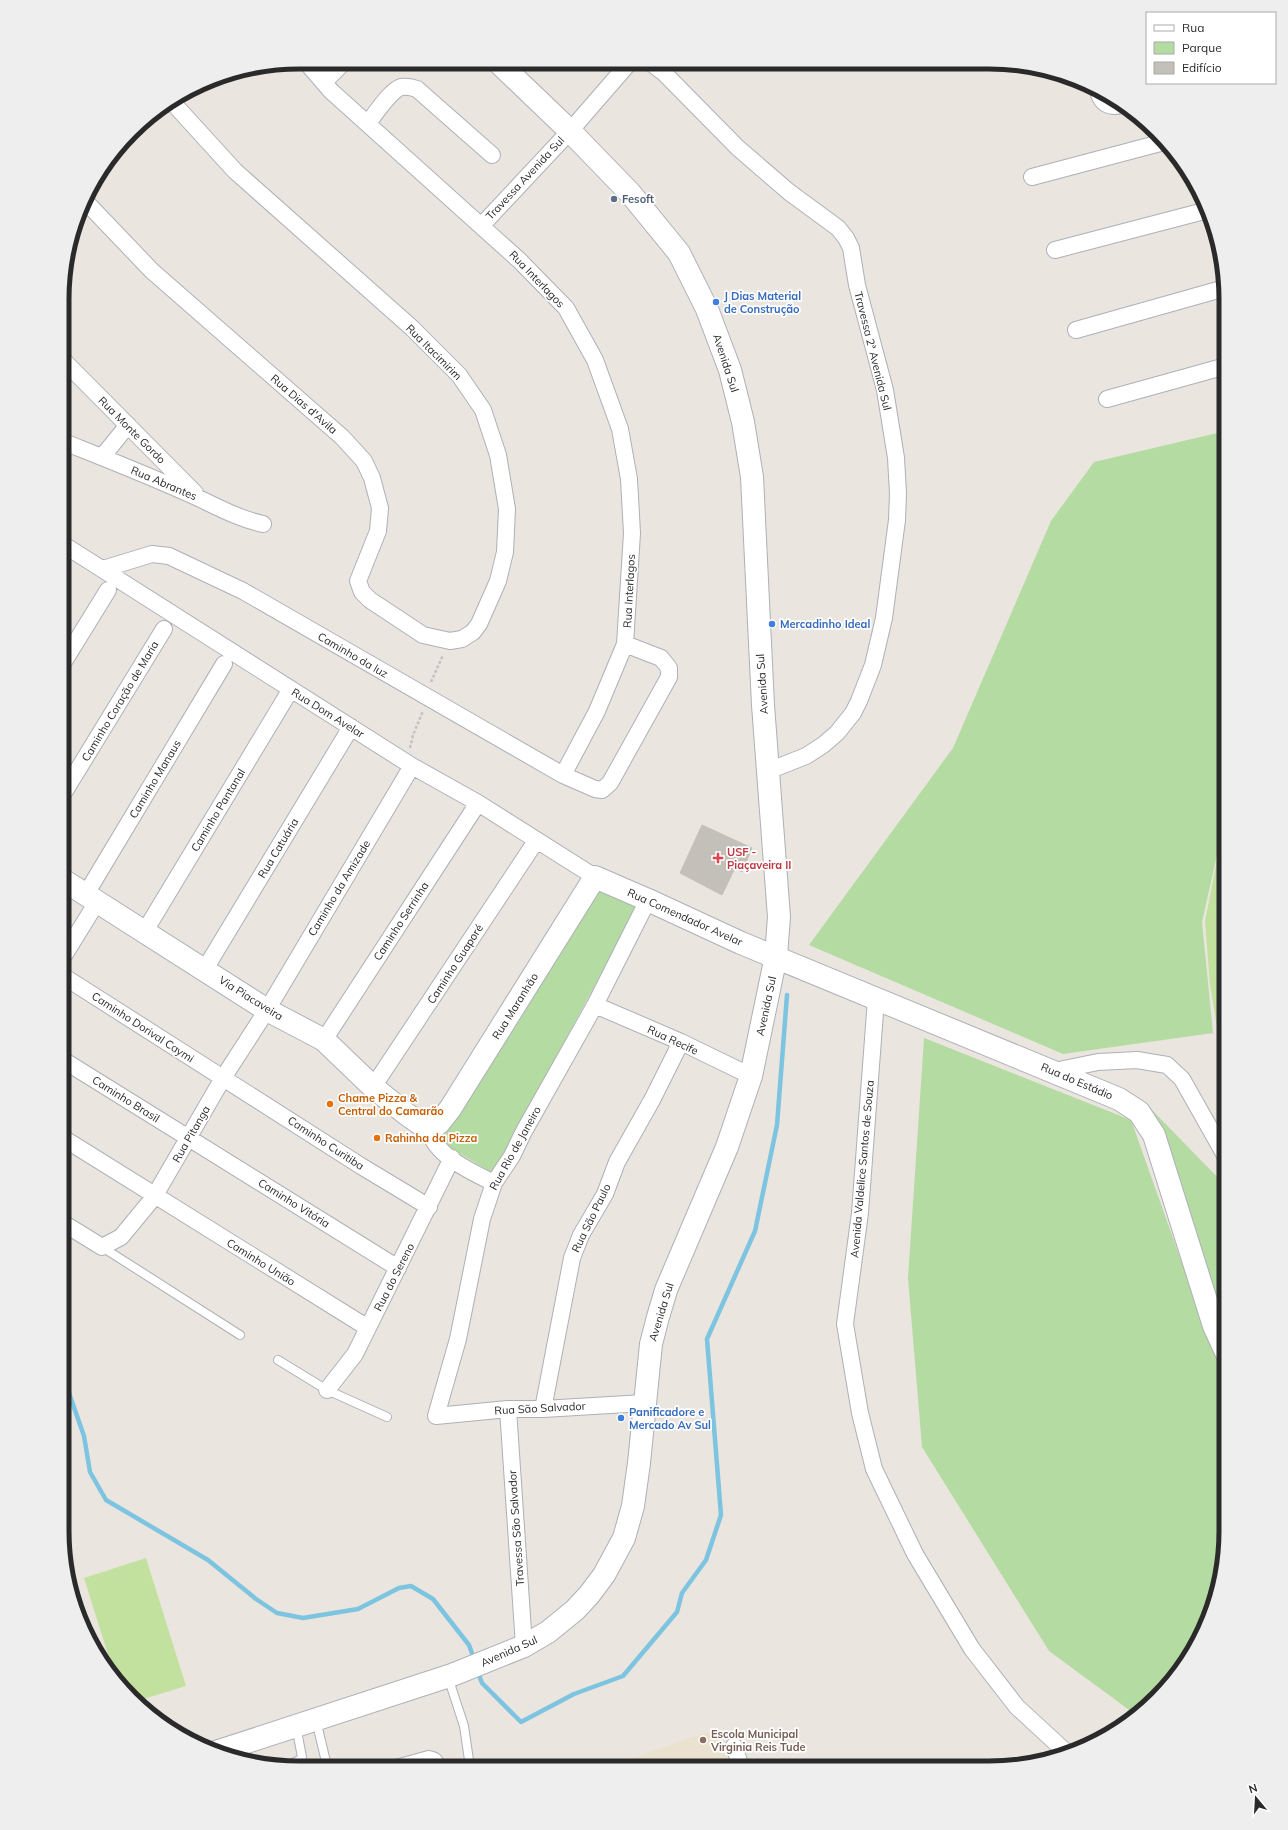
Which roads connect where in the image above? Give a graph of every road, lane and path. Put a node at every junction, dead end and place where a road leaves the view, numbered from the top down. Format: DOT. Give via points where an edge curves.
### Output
graph roads {
  1 [pos="312,69"];
  2 [pos="337,69"];
  3 [pos="505,69"];
  4 [pos="624,69"];
  5 [pos="659,69"];
  6 [pos="324,82"];
  7 [pos="1101,98"];
  8 [pos="175,105"];
  9 [pos="1113,106"];
  10 [pos="368,123"];
  11 [pos="570,131"];
  12 [pos="1159,143"];
  13 [pos="492,155"];
  14 [pos="1032,177"];
  15 [pos="89,206"];
  16 [pos="1201,212"];
  17 [pos="482,225"];
  18 [pos="1055,250"];
  19 [pos="1219,290"];
  20 [pos="1076,330"];
  21 [pos="69,366"];
  22 [pos="1219,368"];
  23 [pos="1107,399"];
  24 [pos="128,425"];
  25 [pos="69,444"];
  26 [pos="102,457"];
  27 [pos="200,499"];
  28 [pos="263,524"];
  29 [pos="69,548"];
  30 [pos="102,569"];
  31 [pos="108,590"];
  32 [pos="164,629"];
  33 [pos="423,635"];
  34 [pos="625,644"];
  35 [pos="69,653"];
  36 [pos="224,664"];
  37 [pos="291,689"];
  38 [pos="351,727"];
  39 [pos="413,735"];
  40 [pos="410,759"];
  41 [pos="768,771"];
  42 [pos="563,775"];
  43 [pos="69,784"];
  44 [pos="595,789"];
  45 [pos="478,803"];
  46 [pos="536,841"];
  47 [pos="595,878"];
  48 [pos="69,884"];
  49 [pos="92,898"];
  50 [pos="648,900"];
  51 [pos="145,931"];
  52 [pos="69,945"];
  53 [pos="776,956"];
  54 [pos="204,969"];
  55 [pos="69,980"];
  56 [pos="876,999"];
  57 [pos="595,1005"];
  58 [pos="267,1010"];
  59 [pos="324,1040"];
  60 [pos="681,1042"];
  61 [pos="69,1064"];
  62 [pos="1054,1071"];
  63 [pos="751,1076"];
  64 [pos="223,1078"];
  65 [pos="373,1087"];
  66 [pos="428,1130"];
  67 [pos="189,1139"];
  68 [pos="69,1142"];
  69 [pos="1219,1144"];
  70 [pos="452,1158"];
  71 [pos="494,1183"];
  72 [pos="154,1197"];
  73 [pos="429,1207"];
  74 [pos="69,1227"];
  75 [pos="102,1246"];
  76 [pos="398,1268"];
  77 [pos="368,1328"];
  78 [pos="240,1335"];
  79 [pos="1219,1337"];
  80 [pos="278,1360"];
  81 [pos="327,1390"];
  82 [pos="644,1403"];
  83 [pos="508,1409"];
  84 [pos="543,1409"];
  85 [pos="436,1416"];
  86 [pos="388,1417"];
  87 [pos="524,1646"];
  88 [pos="450,1676"];
  89 [pos="306,1723"];
  90 [pos="734,1746"];
  91 [pos="225,1749"];
  92 [pos="1064,1749"];
  93 [pos="297,1761"];
  94 [pos="325,1761"];
  95 [pos="408,1761"];
  96 [pos="439,1761"];
  97 [pos="469,1761"];
  98 [pos="739,1761"];
  1 -- 6 [label="street, Rua Interlagos"];
  2 -- 6 [label="street"];
  3 -- 11 [label="street, Avenida Sul"];
  4 -- 11 [label="street, Travessa Avenida Sul"];
  5 -- 41 [label="street, Travessa 2ª Avenida Sul" via="738,148 789,192 838,228 846,238 851,248 857,285 885,390 896,458 897,520 884,618 873,665 859,701 837,733 806,756"];
  6 -- 10 [label="street, Rua Interlagos"];
  7 -- 9 [label="street" via="1106,105"];
  8 -- 33 [label="street, Rua Itacimirim" via="235,171 412,328 460,375 484,410 498,454 507,509 505,552 498,581 480,624 473,632 462,639 450,641"];
  10 -- 13 [label="street" via="393,92 402,87 410,87 417,89"];
  10 -- 17 [label="street, Rua Interlagos"];
  11 -- 17 [label="street, Travessa Avenida Sul"];
  11 -- 41 [label="street, Avenida Sul" via="637,200 679,253 707,308 730,370 743,422 752,477"];
  12 -- 14 [label="street"];
  15 -- 33 [label="street, Rua Dias d'Avila" via="152,271 342,437 364,461 372,478 380,508 378,531 358,584 370,600"];
  16 -- 18 [label="street"];
  17 -- 34 [label="street, Rua Interlagos" via="566,308 595,360 620,429 629,479 632,534"];
  19 -- 20 [label="street"];
  21 -- 24 [label="street, Rua Monte Gordo"];
  22 -- 23 [label="street"];
  24 -- 26 [label="street"];
  24 -- 27 [label="street, Rua Monte Gordo"];
  25 -- 26 [label="street, Rua Abrantes"];
  26 -- 27 [label="street, Rua Abrantes"];
  27 -- 28 [label="street, Rua Abrantes"];
  29 -- 30 [label="street, Rua Dom Avelar"];
  30 -- 37 [label="street, Rua Dom Avelar"];
  30 -- 42 [label="street, Caminho da luz" via="152,554 168,556 243,592"];
  31 -- 35 [label="street"];
  32 -- 43 [label="street, Caminho Coração de Maria"];
  34 -- 42 [label="street, Rua Interlagos" via="597,711"];
  34 -- 44 [label="street, Rua Interlagos" via="661,658 669,668 669,677 610,783 602,790"];
  36 -- 49 [label="street, Caminho Manaus"];
  37 -- 38 [label="street, Rua Dom Avelar"];
  37 -- 51 [label="street, Caminho Pantanal"];
  38 -- 40 [label="street, Rua Dom Avelar"];
  38 -- 54 [label="street, Rua Catuária"];
  39 -- 40 [label="path"];
  40 -- 45 [label="street, Rua Dom Avelar"];
  40 -- 58 [label="street, Caminho da Amizade"];
  41 -- 53 [label="street, Avenida Sul" via="779,917"];
  42 -- 44 [label="street, Caminho da luz"];
  45 -- 46 [label="street, Rua Dom Avelar"];
  45 -- 59 [label="street, Caminho Serrinha"];
  46 -- 47 [label="street, Rua Dom Avelar"];
  46 -- 65 [label="street, Caminho Guaporé"];
  47 -- 50 [label="street, Rua Comendador Avelar"];
  47 -- 66 [label="street, Rua Maranhão" via="450,1109 440,1123"];
  48 -- 49 [label="street, Via Piacaveira"];
  49 -- 51 [label="street, Via Piacaveira"];
  49 -- 52 [label="street, Caminho Manaus"];
  50 -- 53 [label="street, Rua Comendador Avelar" via="741,943"];
  50 -- 57 [label="street, Rua Rio de Janeiro"];
  51 -- 54 [label="street, Via Piacaveira"];
  53 -- 56 [label="street, Rua do Estádio"];
  53 -- 63 [label="street, Avenida Sul"];
  54 -- 58 [label="street, Via Piacaveira"];
  55 -- 64 [label="street, Caminho Dorival Caymi"];
  56 -- 62 [label="street, Rua do Estádio"];
  56 -- 92 [label="street, Avenida Valdelice Santos de Souza" via="860,1214 845,1324 860,1413 874,1469 915,1554 972,1649 1018,1707"];
  57 -- 60 [label="street, Rua Recife"];
  57 -- 71 [label="street, Rua Rio de Janeiro" via="512,1156"];
  58 -- 59 [label="street, Via Piacaveira"];
  58 -- 64 [label="street, Rua Pitanga"];
  59 -- 65 [label="street, Via Piacaveira"];
  60 -- 63 [label="street, Rua Recife"];
  60 -- 84 [label="street, Rua São Paulo" via="617,1162 605,1194 581,1235 572,1258"];
  61 -- 67 [label="street, Caminho Brasil"];
  62 -- 69 [label="street" via="1098,1062 1137,1060 1167,1065 1182,1078"];
  62 -- 79 [label="street, Rua do Estádio" via="1120,1099 1139,1112 1154,1135"];
  63 -- 82 [label="street, Avenida Sul" via="727,1147 666,1290 651,1344"];
  64 -- 67 [label="street, Rua Pitanga"];
  64 -- 73 [label="street, Caminho Curitiba"];
  65 -- 66 [label="street, Via Piacaveira"];
  66 -- 70 [label="street" via="435,1146"];
  67 -- 72 [label="street, Rua Pitanga"];
  67 -- 76 [label="street, Caminho Vitória"];
  68 -- 72 [label="street, Caminho União"];
  70 -- 71 [label="street"];
  70 -- 73 [label="street, Rua do Sereno"];
  71 -- 85 [label="street, Rua Rio de Janeiro" via="482,1219 458,1339"];
  72 -- 75 [label="street, Rua Pitanga" via="121,1237"];
  72 -- 77 [label="street, Caminho União"];
  73 -- 76 [label="street, Rua do Sereno"];
  74 -- 75 [label="street"];
  75 -- 78 [label="lane"];
  76 -- 77 [label="street, Rua do Sereno"];
  77 -- 81 [label="street, Rua do Sereno" via="355,1354"];
  80 -- 81 [label="lane"];
  81 -- 86 [label="lane"];
  82 -- 84 [label="street, Rua São Salvador"];
  82 -- 87 [label="street, Avenida Sul" via="633,1506 624,1538 604,1574 585,1600 548,1632"];
  83 -- 84 [label="street, Rua São Salvador"];
  83 -- 85 [label="street, Rua São Salvador"];
  83 -- 87 [label="street, Travessa São Salvador"];
  87 -- 88 [label="street, Avenida Sul"];
  88 -- 89 [label="street, Avenida Sul"];
  88 -- 97 [label="lane" via="464,1726"];
  89 -- 91 [label="street, Avenida Sul"];
  89 -- 93 [label="lane" via="302,1757"];
  89 -- 94 [label="lane"];
  90 -- 98 [label="street"];
  95 -- 96 [label="lane" via="435,1756"];
}
